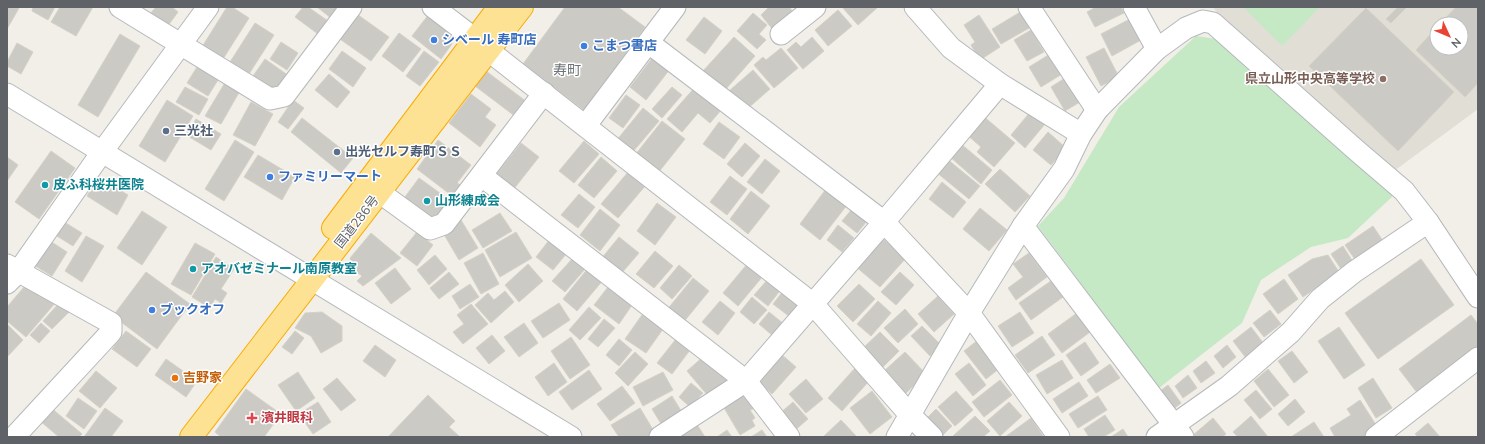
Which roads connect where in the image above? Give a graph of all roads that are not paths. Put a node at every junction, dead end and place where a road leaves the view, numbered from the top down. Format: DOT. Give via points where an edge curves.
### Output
graph roads {
  1 [pos="120,7"];
  2 [pos="208,7"];
  3 [pos="351,7"];
  4 [pos="433,7"];
  5 [pos="500,7"];
  6 [pos="522,7"];
  7 [pos="675,7"];
  8 [pos="815,7"];
  9 [pos="914,7"];
  10 [pos="1029,7"];
  11 [pos="1134,7"];
  12 [pos="781,34"];
  13 [pos="649,42"];
  14 [pos="181,43"];
  15 [pos="482,45"];
  16 [pos="1157,49"];
  17 [pos="1000,84"];
  18 [pos="544,93"];
  19 [pos="7,94"];
  20 [pos="1097,110"];
  21 [pos="586,125"];
  22 [pos="1081,134"];
  23 [pos="102,152"];
  24 [pos="482,176"];
  25 [pos="379,192"];
  26 [pos="884,222"];
  27 [pos="1428,222"];
  28 [pos="1022,226"];
  29 [pos="11,273"];
  30 [pos="306,276"];
  31 [pos="1478,297"];
  32 [pos="813,304"];
  33 [pos="969,312"];
  34 [pos="1478,358"];
  35 [pos="746,381"];
  36 [pos="910,415"];
  37 [pos="1171,433"];
  38 [pos="14,437"];
  39 [pos="175,437"];
  40 [pos="192,437"];
  41 [pos="571,437"];
  42 [pos="660,437"];
  43 [pos="789,437"];
  44 [pos="897,437"];
  45 [pos="932,437"];
  46 [pos="1059,437"];
  47 [pos="1376,437"];
  1 -- 14 [label="street"];
  2 -- 14 [label="street"];
  3 -- 14 [label="street" via="284,96 270,99"];
  4 -- 15 [label="street"];
  5 -- 15 [label="highway, 国道286号"];
  6 -- 15 [label="highway, 国道286号"];
  7 -- 13 [label="street"];
  8 -- 12 [label="street"];
  9 -- 17 [label="street" via="951,48"];
  10 -- 20 [label="street"];
  11 -- 16 [label="street"];
  13 -- 21 [label="street"];
  13 -- 26 [label="street"];
  14 -- 23 [label="street"];
  15 -- 18 [label="street"];
  15 -- 25 [label="highway, 国道286号"];
  15 -- 30 [label="highway, 国道286号"];
  16 -- 20 [label="street"];
  16 -- 27 [label="street" via="1186,28 1203,22 1212,23 1404,191"];
  17 -- 22 [label="street"];
  17 -- 26 [label="street"];
  18 -- 21 [label="street"];
  18 -- 24 [label="street"];
  19 -- 23 [label="street"];
  20 -- 22 [label="street"];
  21 -- 32 [label="street"];
  22 -- 28 [label="street" via="1064,169"];
  23 -- 29 [label="street"];
  23 -- 30 [label="street"];
  24 -- 25 [label="street" via="444,224 430,229"];
  24 -- 35 [label="street"];
  25 -- 30 [label="highway, 国道286号"];
  26 -- 32 [label="street"];
  26 -- 33 [label="street"];
  27 -- 31 [label="street"];
  27 -- 37 [label="street" via="1354,272 1320,299 1291,332"];
  28 -- 33 [label="street"];
  28 -- 37 [label="street"];
  29 -- 38 [label="street" via="111,323 111,332"];
  30 -- 39 [label="highway, 国道286号"];
  30 -- 40 [label="highway, 国道286号"];
  30 -- 41 [label="street"];
  32 -- 35 [label="street"];
  32 -- 36 [label="street"];
  33 -- 36 [label="street"];
  33 -- 46 [label="street"];
  34 -- 47 [label="street"];
  35 -- 42 [label="street"];
  35 -- 43 [label="street"];
  36 -- 44 [label="street"];
  36 -- 45 [label="street"];
}
